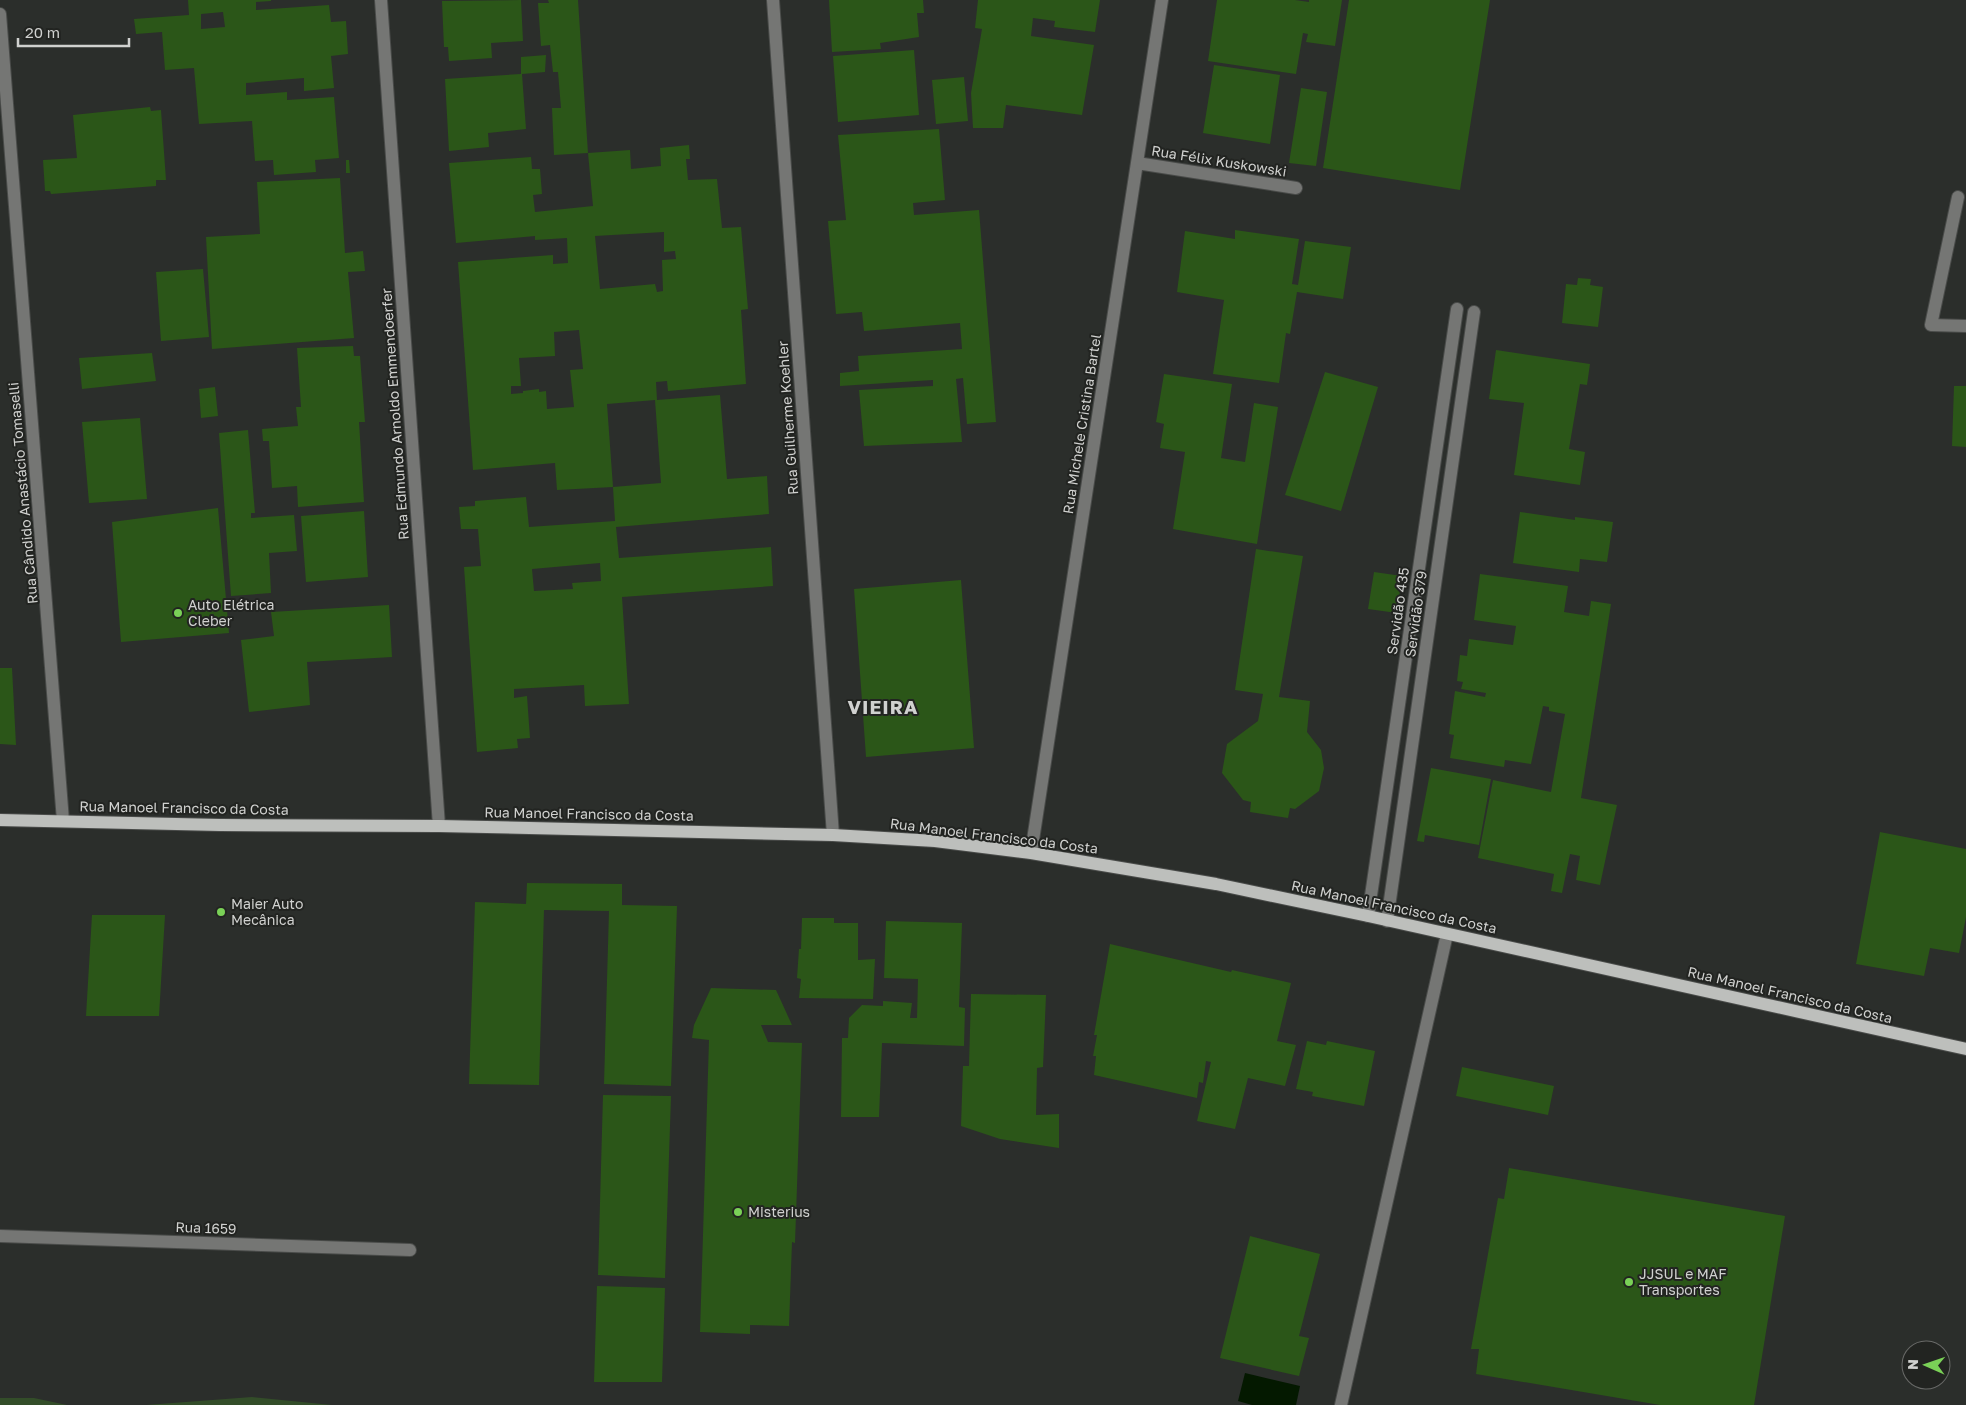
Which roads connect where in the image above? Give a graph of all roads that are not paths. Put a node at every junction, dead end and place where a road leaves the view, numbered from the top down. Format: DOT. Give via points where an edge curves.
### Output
graph roads {
  1 [pos="381,0"];
  2 [pos="773,0"];
  3 [pos="1162,0"];
  4 [pos="0,14"];
  5 [pos="1137,163"];
  6 [pos="1296,188"];
  7 [pos="1958,197"];
  8 [pos="1457,309"];
  9 [pos="1474,312"];
  10 [pos="1966,326"];
  11 [pos="0,820"];
  12 [pos="64,821"];
  13 [pos="439,826"];
  14 [pos="833,834"];
  15 [pos="1031,852"];
  16 [pos="1368,916"];
  17 [pos="1387,921"];
  18 [pos="1446,934"];
  19 [pos="1966,1049"];
  20 [pos="0,1236"];
  21 [pos="410,1250"];
  22 [pos="1341,1405"];
  1 -- 13 [label="street, Rua Edmundo Arnoldo Emmendoerfer"];
  2 -- 14 [label="street, Rua Guilherme Koehler"];
  3 -- 5 [label="street, Rua Michele Cristina Bartel"];
  4 -- 12 [label="street, Rua Cândido Anastácio Tomaselli"];
  5 -- 6 [label="street, Rua Félix Kuskowski"];
  5 -- 15 [label="street, Rua Michele Cristina Bartel"];
  7 -- 10 [label="street" via="1931,325"];
  8 -- 16 [label="street, Servidão 435"];
  9 -- 17 [label="street, Servidão 379"];
  11 -- 12 [label="main road, Rua Manoel Francisco da Costa"];
  12 -- 13 [label="main road, Rua Manoel Francisco da Costa"];
  13 -- 14 [label="main road, Rua Manoel Francisco da Costa"];
  14 -- 15 [label="main road, Rua Manoel Francisco da Costa"];
  15 -- 16 [label="main road, Rua Manoel Francisco da Costa" via="1216,884"];
  16 -- 17 [label="main road, Rua Manoel Francisco da Costa"];
  17 -- 18 [label="main road, Rua Manoel Francisco da Costa"];
  18 -- 19 [label="main road, Rua Manoel Francisco da Costa"];
  18 -- 22 [label="street"];
  20 -- 21 [label="street, Rua 1659"];
}
